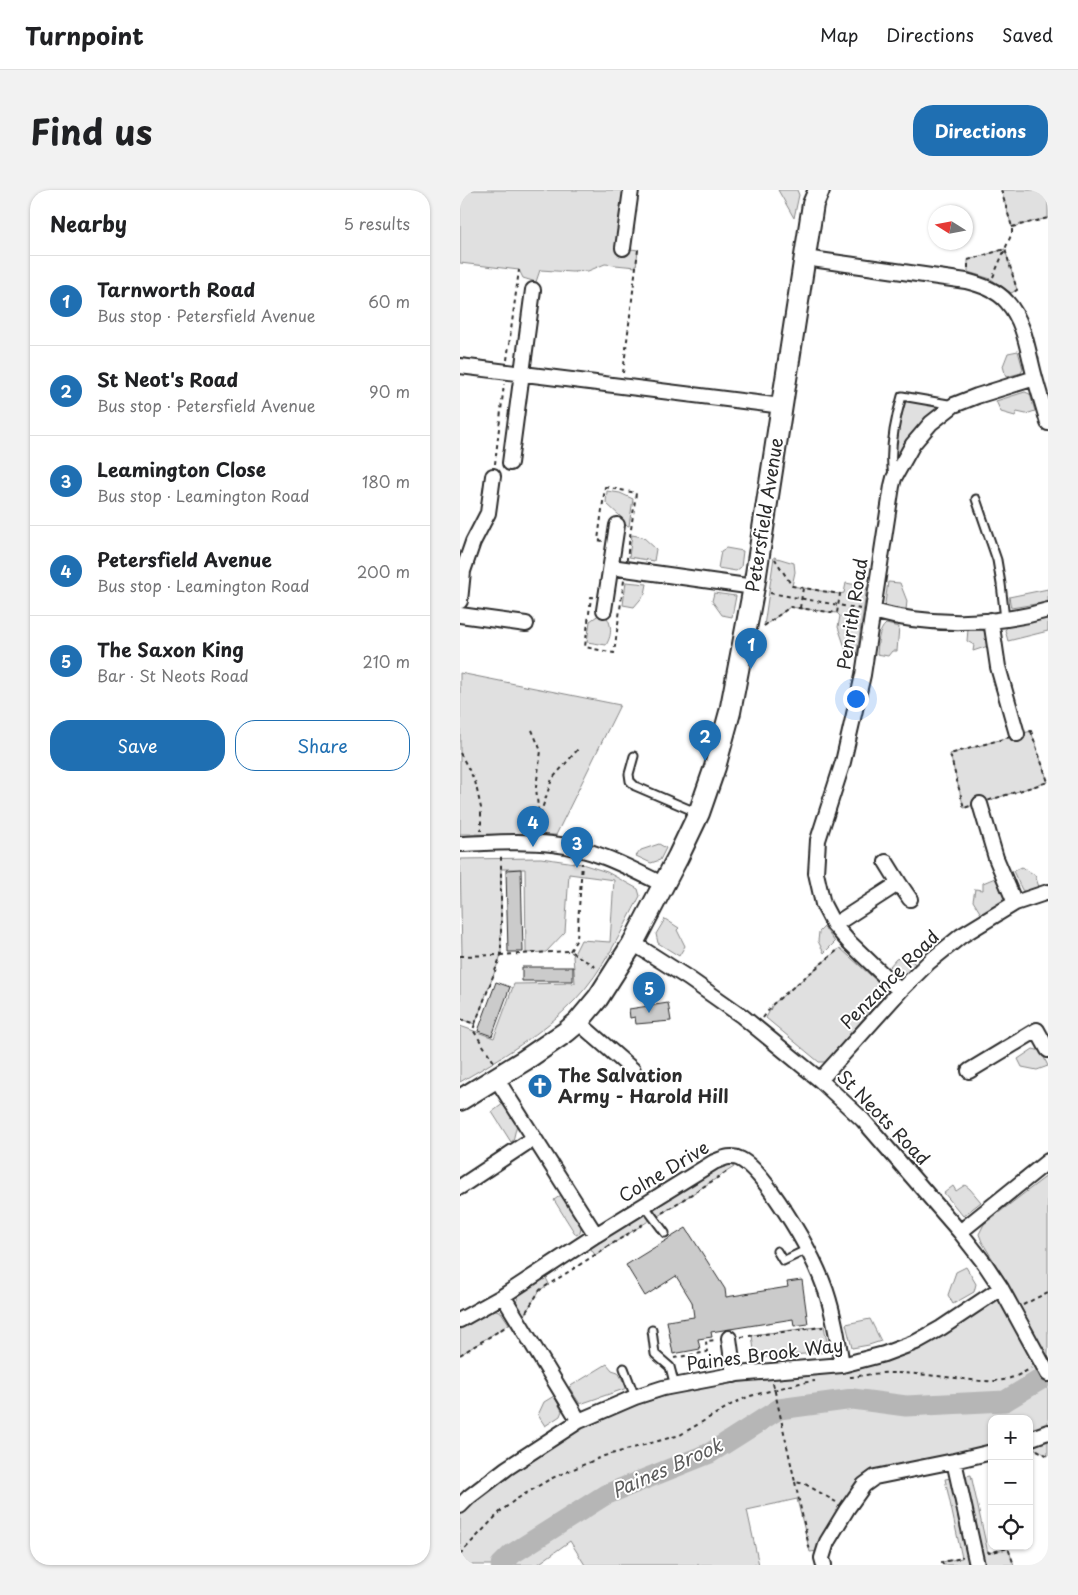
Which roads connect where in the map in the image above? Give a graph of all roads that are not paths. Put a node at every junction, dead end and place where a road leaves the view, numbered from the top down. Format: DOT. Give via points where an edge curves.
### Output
graph roads {
  1 [pos="632,190"];
  2 [pos="819,190"];
  3 [pos="623,248"];
  4 [pos="805,258"];
  5 [pos="533,290"];
  6 [pos="460,366"];
  7 [pos="521,373"];
  8 [pos="1035,378"];
  9 [pos="954,405"];
  10 [pos="782,406"];
  11 [pos="1048,423"];
  12 [pos="510,463"];
  13 [pos="493,476"];
  14 [pos="894,478"];
  15 [pos="976,499"];
  16 [pos="617,525"];
  17 [pos="467,541"];
  18 [pos="611,567"];
  19 [pos="754,587"];
  20 [pos="460,601"];
  21 [pos="604,610"];
  22 [pos="1048,610"];
  23 [pos="873,611"];
  24 [pos="460,615"];
  25 [pos="998,620"];
  26 [pos="526,624"];
  27 [pos="1017,734"];
  28 [pos="634,756"];
  29 [pos="980,804"];
  30 [pos="699,813"];
  31 [pos="460,844"];
  32 [pos="886,862"];
  33 [pos="899,883"];
  34 [pos="664,885"];
  35 [pos="1048,892"];
  36 [pos="910,899"];
  37 [pos="1016,903"];
  38 [pos="834,925"];
  39 [pos="633,943"];
  40 [pos="900,991"];
  41 [pos="578,1022"];
  42 [pos="1042,1027"];
  43 [pos="1048,1050"];
  44 [pos="633,1070"];
  45 [pos="969,1072"];
  46 [pos="499,1076"];
  47 [pos="820,1080"];
  48 [pos="460,1100"];
  49 [pos="534,1138"];
  50 [pos="1048,1161"];
  51 [pos="460,1186"];
  52 [pos="644,1205"];
  53 [pos="960,1232"];
  54 [pos="665,1234"];
  55 [pos="596,1235"];
  56 [pos="808,1249"];
  57 [pos="778,1251"];
  58 [pos="1001,1288"];
  59 [pos="502,1296"];
  60 [pos="460,1320"];
  61 [pos="652,1330"];
  62 [pos="729,1338"];
  63 [pos="624,1368"];
  64 [pos="1042,1369"];
  65 [pos="843,1372"];
  66 [pos="734,1375"];
  67 [pos="675,1386"];
  68 [pos="635,1397"];
  69 [pos="579,1422"];
  70 [pos="1048,1432"];
  71 [pos="1033,1443"];
  72 [pos="988,1453"];
  73 [pos="954,1462"];
  74 [pos="460,1506"];
  75 [pos="824,1565"];
  76 [pos="977,1565"];
  1 -- 3 [label="street"];
  2 -- 4 [label="street, Petersfield Avenue" via="813,204"];
  4 -- 8 [label="street" via="966,281 989,289 1007,302 1016,316"];
  4 -- 10 [label="street, Petersfield Avenue"];
  5 -- 7 [label="street"];
  6 -- 7 [label="street"];
  7 -- 10 [label="street"];
  7 -- 12 [label="street"];
  8 -- 9 [label="street, Penrith Road"];
  8 -- 11 [label="street"];
  9 -- 14 [label="street, Penrith Road" via="931,423 913,444"];
  9 -- 14 [label="lane" via="902,396 891,463"];
  10 -- 19 [label="street, Petersfield Avenue"];
  13 -- 17 [label="street" via="488,513"];
  14 -- 23 [label="street, Penrith Road"];
  15 -- 25 [label="lane" via="1001,584"];
  16 -- 18 [label="street"];
  17 -- 20 [label="street"];
  18 -- 19 [label="street"];
  18 -- 21 [label="street"];
  19 -- 30 [label="street, Petersfield Avenue" via="730,712"];
  22 -- 25 [label="street"];
  23 -- 25 [label="street" via="916,620"];
  23 -- 38 [label="street, Penrith Road" via="850,736 818,840 816,873 823,904"];
  24 -- 26 [label="street"];
  25 -- 27 [label="street" via="998,667"];
  28 -- 30 [label="lane" via="629,774 635,786"];
  29 -- 37 [label="street" via="996,858"];
  30 -- 34 [label="street, Petersfield Avenue"];
  31 -- 34 [label="street" via="553,844 618,862"];
  32 -- 33 [label="street"];
  33 -- 36 [label="street"];
  33 -- 38 [label="street"];
  34 -- 39 [label="street, Petersfield Avenue"];
  35 -- 37 [label="street, Penzance Road"];
  37 -- 40 [label="street, Penzance Road" via="961,936"];
  38 -- 40 [label="street, Penrith Road"];
  39 -- 41 [label="street, Petersfield Avenue" via="612,978"];
  39 -- 47 [label="street, St Neots Road" via="742,1016"];
  40 -- 47 [label="street, Penzance Road"];
  41 -- 44 [label="street"];
  41 -- 46 [label="street, Petersfield Avenue"];
  42 -- 43 [label="street"];
  42 -- 45 [label="street"];
  46 -- 48 [label="street, Petersfield Avenue"];
  46 -- 49 [label="street"];
  47 -- 53 [label="street, St Neots Road" via="869,1127"];
  49 -- 51 [label="street"];
  49 -- 55 [label="street"];
  50 -- 53 [label="street"];
  52 -- 54 [label="lane"];
  52 -- 55 [label="street, Colne Drive"];
  52 -- 56 [label="street, Colne Drive" via="714,1162 734,1157 761,1178"];
  53 -- 58 [label="street, St Neots Road"];
  55 -- 59 [label="street, Colne Drive"];
  56 -- 57 [label="lane" via="783,1261"];
  56 -- 65 [label="street" via="826,1290 836,1325"];
  58 -- 64 [label="street, St Neots Road"];
  58 -- 65 [label="street, Paines Brook Way" via="916,1342"];
  59 -- 60 [label="street, Colne Drive"];
  59 -- 69 [label="street"];
  61 -- 67 [label="lane" via="655,1354 670,1367"];
  62 -- 66 [label="street"];
  63 -- 68 [label="lane"];
  65 -- 66 [label="street, Paines Brook Way"];
  66 -- 67 [label="street, Paines Brook Way"];
  67 -- 68 [label="street, Paines Brook Way"];
  68 -- 69 [label="street, Paines Brook Way"];
  69 -- 74 [label="street, Paines Brook Way" via="507,1468"];
  70 -- 71 [label="street"];
  72 -- 73 [label="street"];
  73 -- 75 [label="street" via="875,1477 864,1484 827,1542 822,1558"];
  73 -- 76 [label="street"];
}
